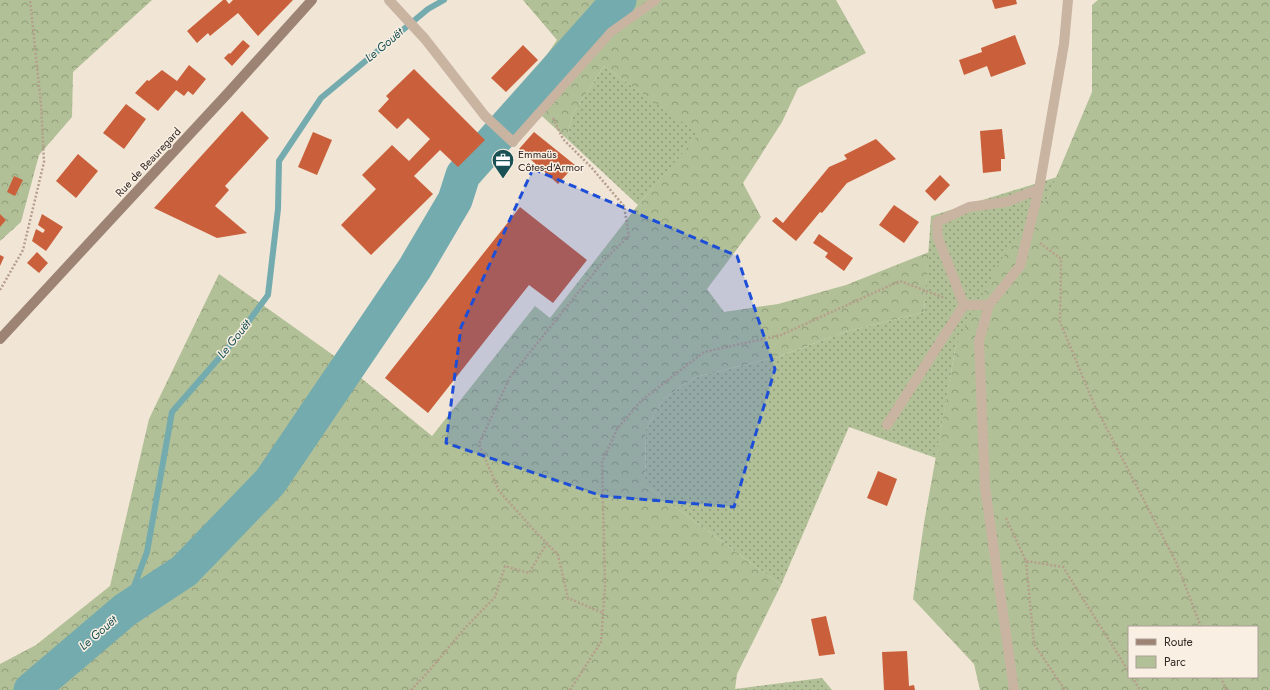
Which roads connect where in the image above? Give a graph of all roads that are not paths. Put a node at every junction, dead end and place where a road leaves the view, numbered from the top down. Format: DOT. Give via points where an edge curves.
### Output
graph roads {
  1 [pos="312,0"];
  2 [pos="656,0"];
  3 [pos="1068,0"];
  4 [pos="390,2"];
  5 [pos="513,142"];
  6 [pos="1038,189"];
  7 [pos="964,305"];
  8 [pos="989,305"];
  9 [pos="0,339"];
  10 [pos="887,425"];
  11 [pos="1014,690"];
  1 -- 9 [label="main road, Rue de Beauregard"];
  2 -- 5 [label="lane" via="611,32"];
  3 -- 6 [label="street" via="1064,44"];
  4 -- 5 [label="street" via="425,39 485,116"];
  6 -- 7 [label="street" via="1006,202 969,207 937,222 938,238"];
  6 -- 8 [label="street" via="1020,266"];
  7 -- 8 [label="street"];
  7 -- 10 [label="street"];
  8 -- 11 [label="street" via="979,341 985,487"];
}
